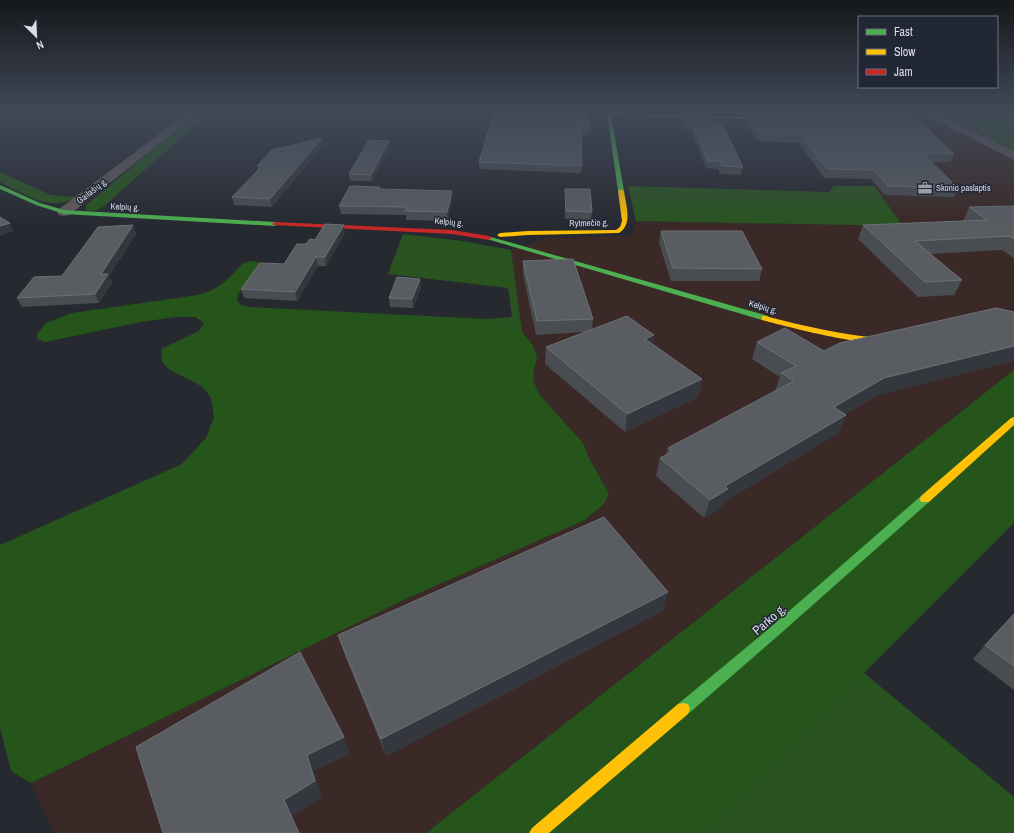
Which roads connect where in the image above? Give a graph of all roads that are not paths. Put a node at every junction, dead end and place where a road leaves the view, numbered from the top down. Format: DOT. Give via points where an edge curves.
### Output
graph roads {
  1 [pos="145,150"];
  2 [pos="614,150"];
  3 [pos="1002,150"];
  4 [pos="1014,156"];
  5 [pos="0,187"];
  6 [pos="64,212"];
  7 [pos="490,238"];
  8 [pos="891,340"];
  9 [pos="1014,420"];
  10 [pos="537,833"];
  1 -- 6 [label="street, Gailašių g."];
  2 -- 7 [label="street, Rytmečio g." via="625,222 623,228 616,232 508,234"];
  3 -- 4 [label="street"];
  5 -- 6 [label="street, Kelpių g." via="38,204"];
  6 -- 7 [label="street, Kelpių g." via="452,232"];
  7 -- 8 [label="street, Kelpių g." via="810,331 856,339"];
  9 -- 10 [label="street, Parko g." via="776,630"];
}
